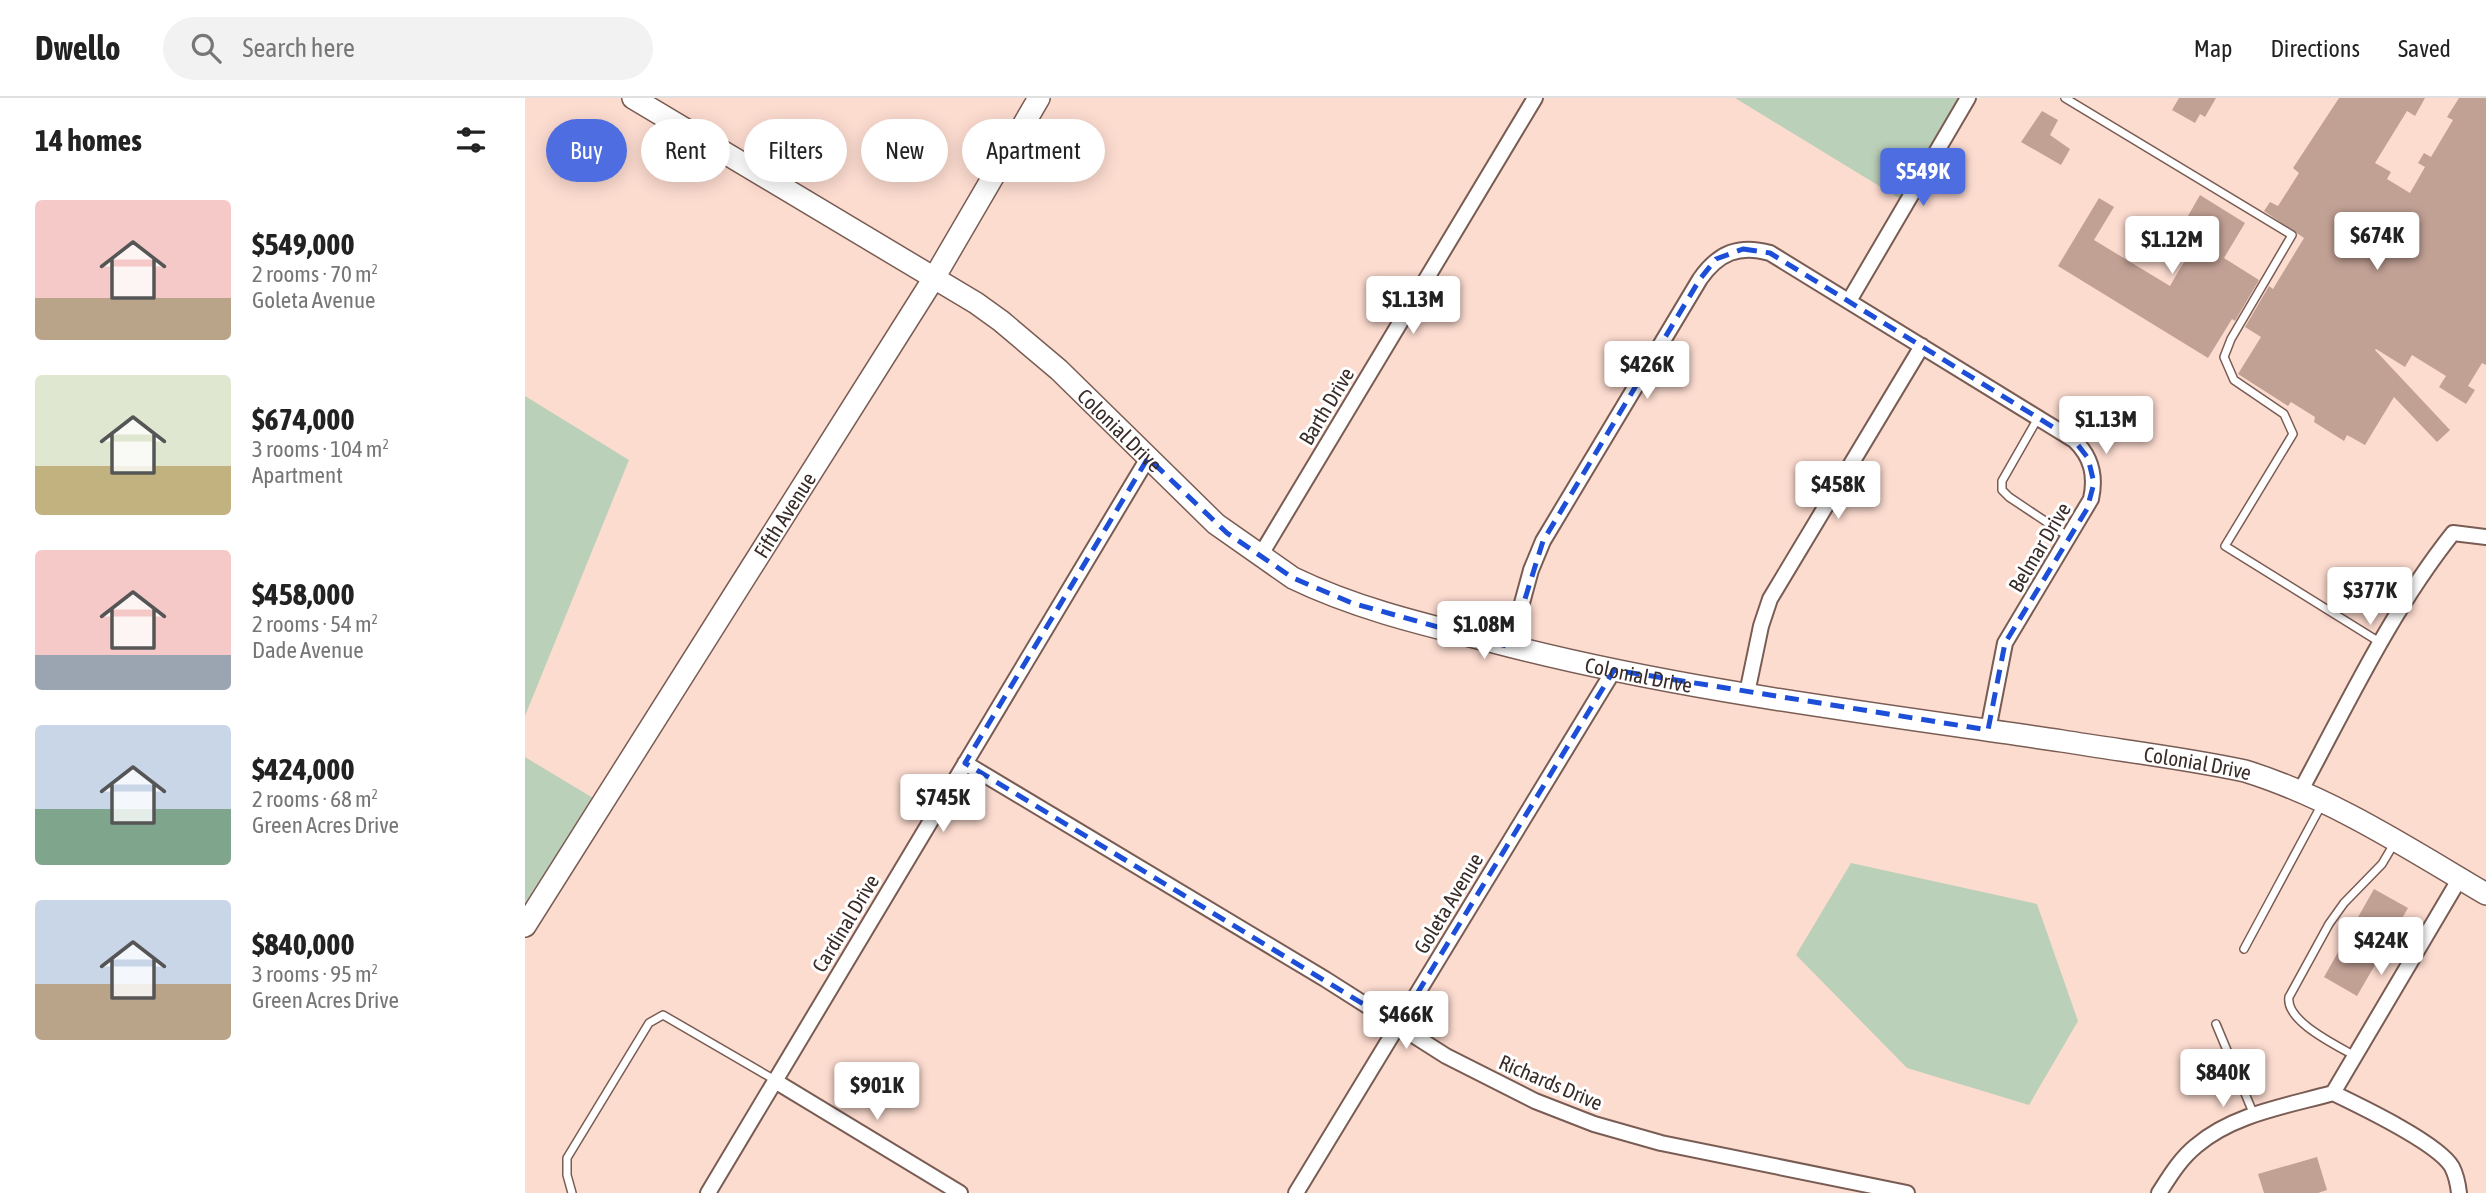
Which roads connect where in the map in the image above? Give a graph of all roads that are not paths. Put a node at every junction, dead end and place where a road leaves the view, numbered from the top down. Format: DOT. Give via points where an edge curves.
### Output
graph roads {
  1 [pos="632,98"];
  2 [pos="1039,98"];
  3 [pos="1535,98"];
  4 [pos="1968,98"];
  5 [pos="2065,98"];
  6 [pos="934,278"];
  7 [pos="1849,301"];
  8 [pos="1922,346"];
  9 [pos="2038,418"];
  10 [pos="1148,458"];
  11 [pos="2070,537"];
  12 [pos="2486,537"];
  13 [pos="1260,556"];
  14 [pos="2381,643"];
  15 [pos="1510,646"];
  16 [pos="1613,670"];
  17 [pos="1747,693"];
  18 [pos="1988,730"];
  19 [pos="965,763"];
  20 [pos="2301,790"];
  21 [pos="2324,800"];
  22 [pos="2396,841"];
  23 [pos="2460,878"];
  24 [pos="2486,894"];
  25 [pos="525,926"];
  26 [pos="2244,949"];
  27 [pos="2216,1024"];
  28 [pos="1398,1025"];
  29 [pos="2355,1056"];
  30 [pos="775,1081"];
  31 [pos="2333,1093"];
  32 [pos="2255,1116"];
  33 [pos="572,1193"];
  34 [pos="708,1193"];
  35 [pos="960,1193"];
  36 [pos="1296,1193"];
  37 [pos="1906,1193"];
  38 [pos="2159,1193"];
  39 [pos="2459,1193"];
  1 -- 6 [label="street, Colonial Drive"];
  2 -- 6 [label="street, Fifth Avenue"];
  3 -- 13 [label="street, Barth Drive"];
  4 -- 7 [label="street"];
  5 -- 14 [label="lane" via="2292,235 2224,357 2234,380 2284,414 2293,435 2225,546"];
  6 -- 10 [label="street, Colonial Drive" via="1001,321 1059,370"];
  6 -- 25 [label="street, Fifth Avenue"];
  7 -- 8 [label="street, Belmar Drive"];
  7 -- 15 [label="street, Belmar Drive" via="1757,249 1730,252 1708,267 1543,541"];
  8 -- 9 [label="street, Belmar Drive"];
  8 -- 17 [label="street" via="1770,599"];
  9 -- 11 [label="street, Belmar Drive" via="2074,440 2093,470 2091,499"];
  9 -- 11 [label="lane" via="2002,481 2002,490"];
  10 -- 13 [label="street, Colonial Drive" via="1216,524"];
  10 -- 19 [label="street, Cardinal Drive"];
  11 -- 18 [label="street, Belmar Drive" via="2005,643"];
  12 -- 14 [label="street" via="2453,533"];
  13 -- 15 [label="street, Colonial Drive" via="1293,578 1352,603"];
  14 -- 20 [label="street"];
  15 -- 16 [label="street, Colonial Drive"];
  16 -- 17 [label="street, Colonial Drive"];
  16 -- 28 [label="street, Goleta Avenue"];
  17 -- 18 [label="street, Colonial Drive"];
  18 -- 20 [label="street, Colonial Drive" via="2215,764"];
  19 -- 28 [label="street, Richards Drive"];
  19 -- 30 [label="street, Cardinal Drive"];
  20 -- 21 [label="street, Colonial Drive"];
  21 -- 22 [label="street, Colonial Drive"];
  21 -- 26 [label="lane"];
  22 -- 23 [label="street, Colonial Drive"];
  22 -- 29 [label="lane" via="2329,924 2287,1004 2299,1020"];
  23 -- 24 [label="street, Colonial Drive"];
  23 -- 29 [label="street"];
  27 -- 32 [label="lane"];
  28 -- 36 [label="street, Goleta Avenue"];
  28 -- 37 [label="street, Richards Drive" via="1491,1080 1594,1124 1661,1143"];
  29 -- 31 [label="street"];
  30 -- 33 [label="lane" via="663,1015 649,1023 567,1158"];
  30 -- 34 [label="street, Cardinal Drive"];
  30 -- 35 [label="street"];
  31 -- 32 [label="street"];
  31 -- 39 [label="street" via="2435,1150 2451,1166"];
  32 -- 38 [label="street" via="2216,1131 2196,1145"];
}
